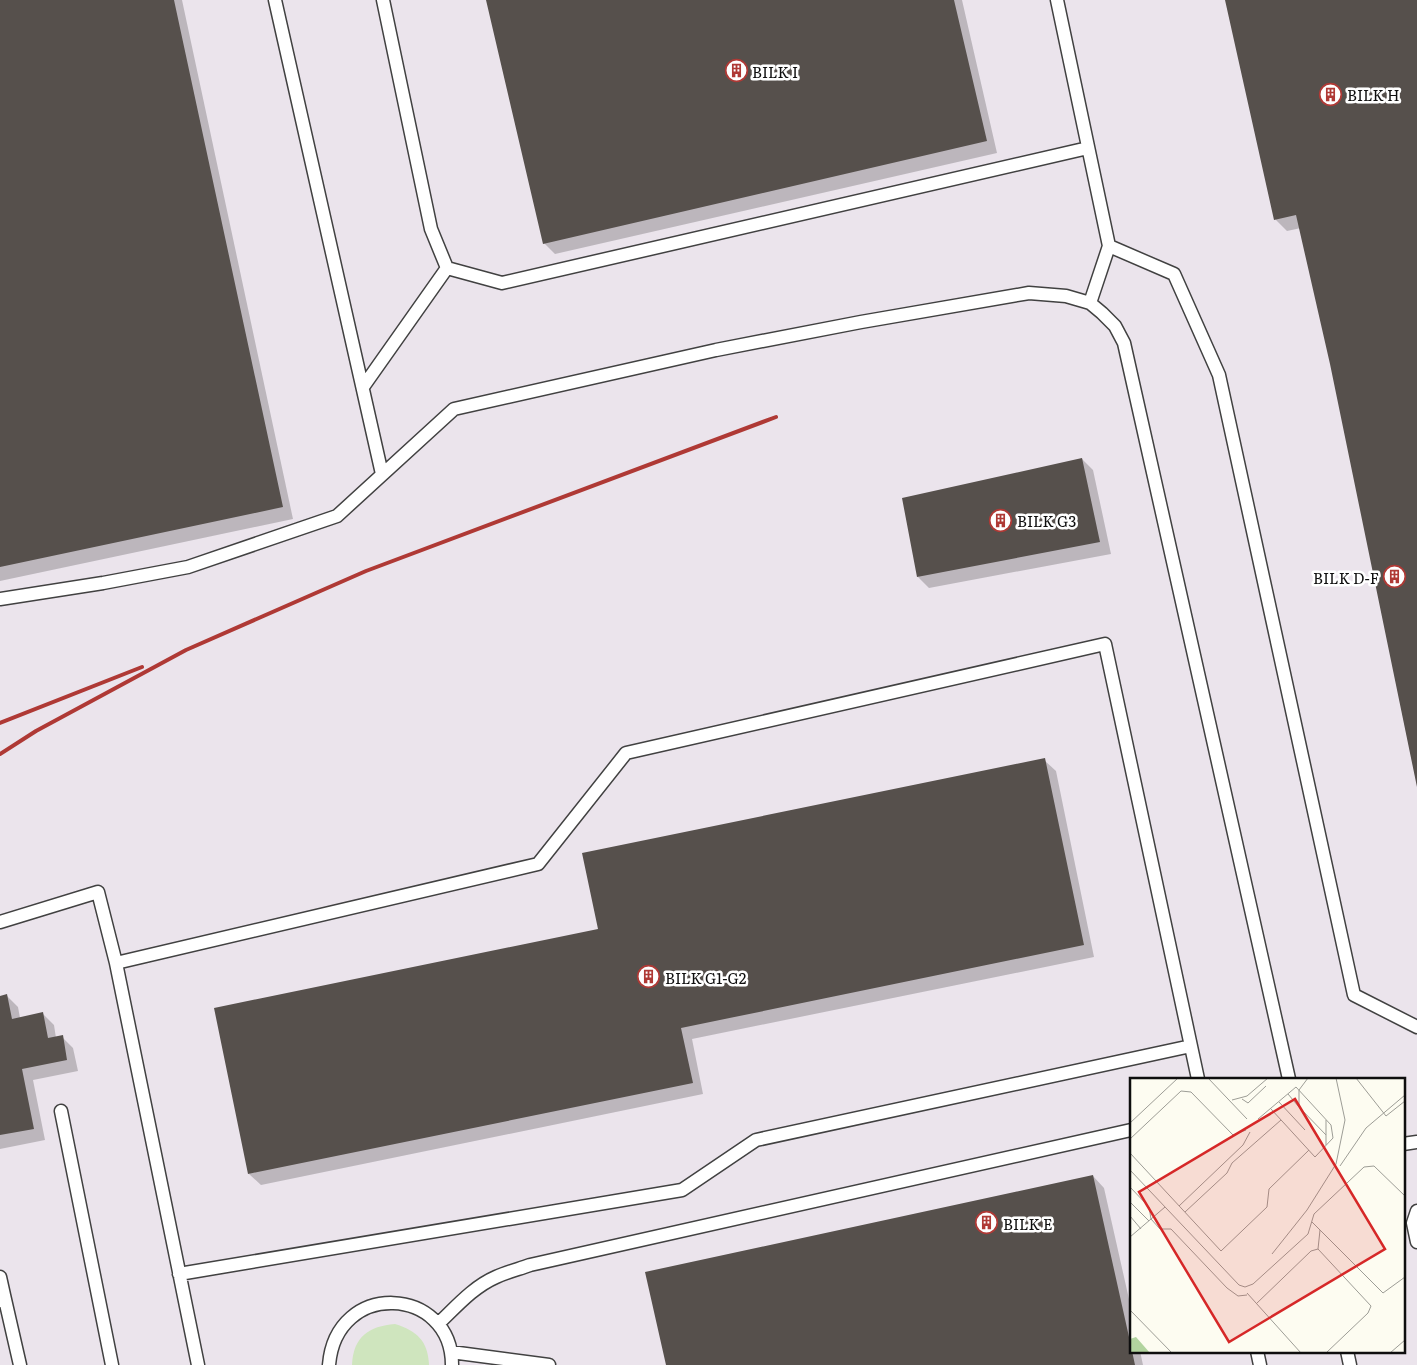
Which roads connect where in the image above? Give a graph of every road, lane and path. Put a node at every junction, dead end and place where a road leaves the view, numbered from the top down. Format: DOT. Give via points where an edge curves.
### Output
graph roads {
  1 [pos="275,0"];
  2 [pos="383,0"];
  3 [pos="1057,0"];
  4 [pos="1088,148"];
  5 [pos="1109,246"];
  6 [pos="448,268"];
  7 [pos="1090,303"];
  8 [pos="363,387"];
  9 [pos="382,474"];
  10 [pos="0,600"];
  11 [pos="0,922"];
  12 [pos="116,963"];
  13 [pos="1417,1027"];
  14 [pos="1191,1046"];
  15 [pos="1198,1078"];
  16 [pos="1288,1078"];
  17 [pos="60,1111"];
  18 [pos="1130,1130"];
  19 [pos="1417,1142"];
  20 [pos="1404,1144"];
  21 [pos="1417,1211"];
  22 [pos="1417,1242"];
  23 [pos="179,1274"];
  24 [pos="0,1277"];
  25 [pos="2,1299"];
  26 [pos="438,1324"];
  27 [pos="1257,1352"];
  28 [pos="1347,1352"];
  29 [pos="452,1359"];
  30 [pos="20,1365"];
  31 [pos="112,1365"];
  32 [pos="198,1365"];
  33 [pos="329,1365"];
  34 [pos="549,1365"];
  35 [pos="1260,1365"];
  36 [pos="1350,1365"];
  1 -- 8 [label="lane"];
  2 -- 6 [label="lane" via="431,229"];
  3 -- 4 [label="lane"];
  4 -- 5 [label="lane"];
  4 -- 6 [label="lane" via="502,283"];
  5 -- 7 [label="lane"];
  5 -- 13 [label="lane" via="1174,274 1219,375 1354,995"];
  6 -- 8 [label="lane"];
  7 -- 9 [label="lane" via="1066,296 1029,293 726,348 454,409"];
  7 -- 16 [label="lane" via="1115,326 1124,343"];
  8 -- 9 [label="lane"];
  9 -- 10 [label="lane" via="337,516 188,567"];
  11 -- 12 [label="lane" via="98,892"];
  12 -- 14 [label="lane" via="538,864 626,753 1105,644"];
  12 -- 23 [label="lane"];
  14 -- 15 [label="lane"];
  14 -- 23 [label="lane" via="756,1140 682,1190"];
  17 -- 31 [label="lane"];
  18 -- 26 [label="lane" via="530,1265 495,1278 477,1289"];
  19 -- 20 [label="lane"];
  21 -- 22 [label="lane" via="1413,1223"];
  23 -- 32 [label="lane"];
  24 -- 25 [label="lane"];
  25 -- 30 [label="lane"];
  26 -- 29 [label="lane"];
  26 -- 33 [label="lane" via="422,1311 403,1304 392,1302 372,1306 354,1315 340,1329 332,1346"];
  27 -- 35 [label="lane"];
  28 -- 36 [label="lane"];
  29 -- 34 [label="lane"];
}
